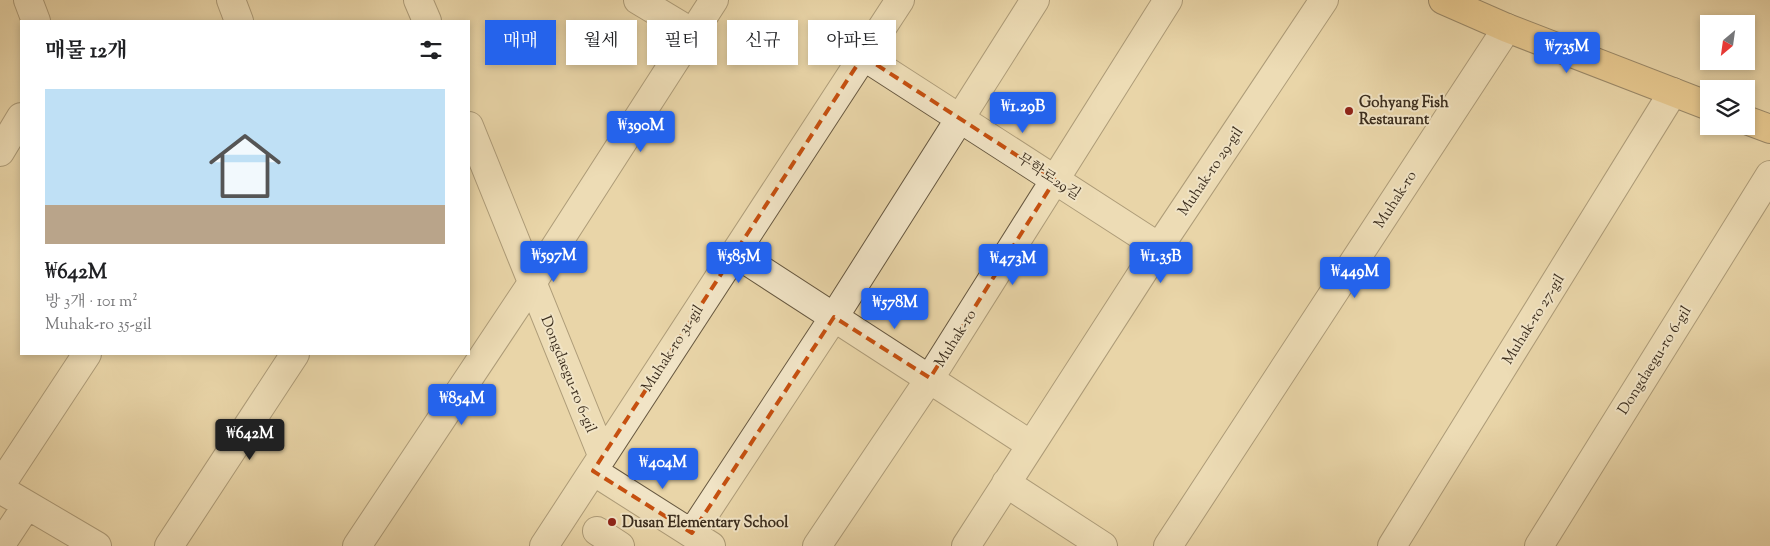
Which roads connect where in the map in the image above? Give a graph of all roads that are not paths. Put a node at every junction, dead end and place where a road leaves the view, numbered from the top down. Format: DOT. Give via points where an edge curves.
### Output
graph roads {
  1 [pos="28,0"];
  2 [pos="231,0"];
  3 [pos="418,0"];
  4 [pos="638,0"];
  5 [pos="714,0"];
  6 [pos="900,0"];
  7 [pos="1035,0"];
  8 [pos="1168,0"];
  9 [pos="1324,0"];
  10 [pos="1443,0"];
  11 [pos="36,20"];
  12 [pos="239,20"];
  13 [pos="427,20"];
  14 [pos="671,20"];
  15 [pos="701,20"];
  16 [pos="887,20"];
  17 [pos="1507,28"];
  18 [pos="672,65"];
  19 [pos="857,65"];
  20 [pos="877,65"];
  21 [pos="1673,92"];
  22 [pos="1700,102"];
  23 [pos="20,119"];
  24 [pos="960,119"];
  25 [pos="1755,124"];
  26 [pos="470,128"];
  27 [pos="1770,130"];
  28 [pos="0,152"];
  29 [pos="1770,175"];
  30 [pos="1054,180"];
  31 [pos="1159,248"];
  32 [pos="734,253"];
  33 [pos="532,283"];
  34 [pos="834,317"];
  35 [pos="86,355"];
  36 [pos="294,355"];
  37 [pos="930,378"];
  38 [pos="1032,444"];
  39 [pos="597,463"];
  40 [pos="1006,483"];
  41 [pos="0,487"];
  42 [pos="27,505"];
  43 [pos="597,531"];
  44 [pos="701,540"];
  45 [pos="0,546"];
  46 [pos="97,546"];
  47 [pos="170,546"];
  48 [pos="358,546"];
  49 [pos="544,546"];
  50 [pos="620,546"];
  51 [pos="817,546"];
  52 [pos="966,546"];
  53 [pos="1103,546"];
  54 [pos="1168,546"];
  55 [pos="1392,546"];
  56 [pos="1538,546"];
  1 -- 11 [label="street"];
  2 -- 12 [label="street"];
  3 -- 13 [label="street"];
  4 -- 14 [label="street"];
  5 -- 15 [label="street"];
  6 -- 16 [label="street, Muhak-ro 31-gil"];
  7 -- 24 [label="street"];
  8 -- 30 [label="street, Muhak-ro"];
  9 -- 31 [label="street, Muhak-ro 29-gil"];
  10 -- 17 [label="main road"];
  17 -- 21 [label="main road"];
  17 -- 54 [label="street, Muhak-ro"];
  18 -- 33 [label="street"];
  19 -- 32 [label="street, Muhak-ro 31-gil"];
  20 -- 24 [label="street, 무학로29길"];
  21 -- 22 [label="main road"];
  21 -- 55 [label="street, Muhak-ro 27-gil"];
  23 -- 28 [label="street"];
  24 -- 30 [label="street, 무학로29길"];
  24 -- 34 [label="street"];
  25 -- 27 [label="main road"];
  26 -- 33 [label="street, Dongdaegu-ro 6-gil"];
  29 -- 56 [label="street, Dongdaegu-ro 6-gil"];
  30 -- 31 [label="street, 무학로29길"];
  30 -- 37 [label="street, Muhak-ro"];
  31 -- 38 [label="street, Muhak-ro 29-gil"];
  32 -- 34 [label="street"];
  32 -- 39 [label="street, Muhak-ro 31-gil"];
  33 -- 39 [label="street, Dongdaegu-ro 6-gil"];
  33 -- 48 [label="street"];
  34 -- 37 [label="street"];
  34 -- 44 [label="street"];
  35 -- 41 [label="street"];
  36 -- 47 [label="street"];
  37 -- 38 [label="street"];
  37 -- 51 [label="street, Muhak-ro"];
  38 -- 40 [label="street, Muhak-ro 29-gil"];
  39 -- 44 [label="street"];
  39 -- 49 [label="street, Muhak-ro 31-gil"];
  40 -- 52 [label="street, Muhak-ro 29-gil"];
  40 -- 53 [label="street"];
  41 -- 42 [label="street"];
  42 -- 45 [label="street"];
  42 -- 46 [label="street"];
  43 -- 50 [label="street"];
}
